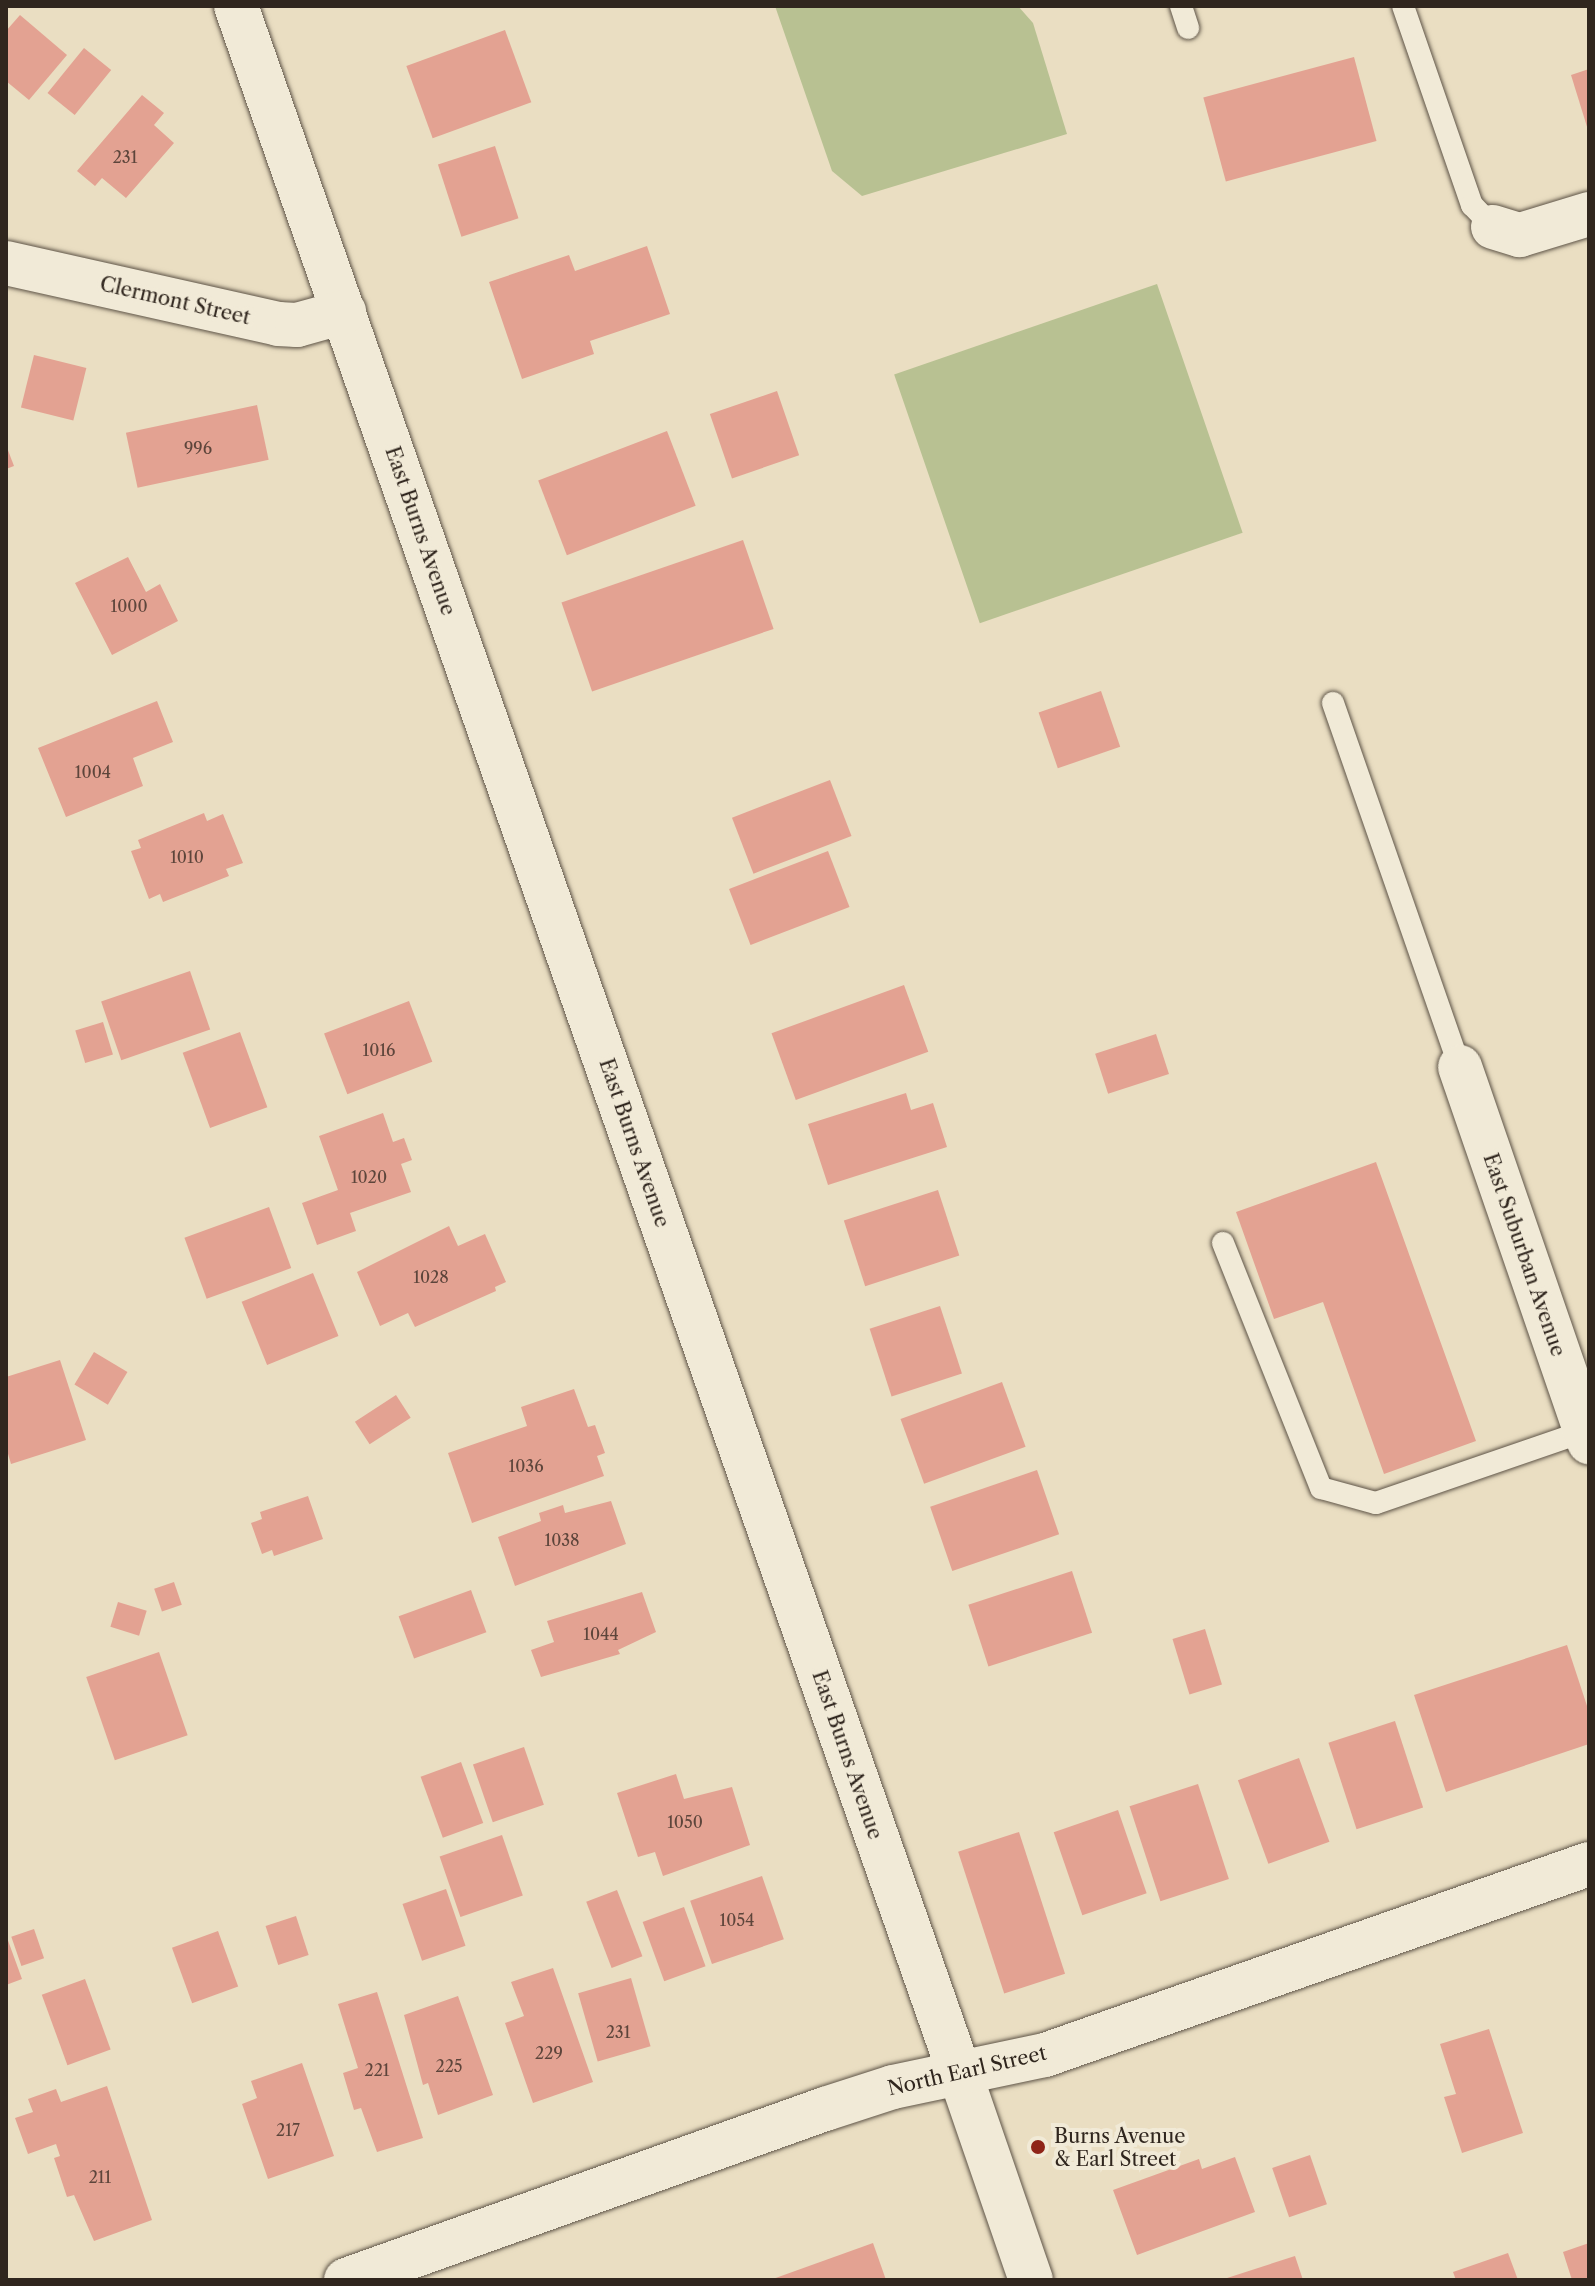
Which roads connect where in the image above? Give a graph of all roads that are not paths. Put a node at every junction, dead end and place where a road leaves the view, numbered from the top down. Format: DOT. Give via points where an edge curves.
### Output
graph roads {
  1 [pos="236,6"];
  2 [pos="1181,6"];
  3 [pos="1403,6"];
  4 [pos="1188,28"];
  5 [pos="1589,214"];
  6 [pos="1493,227"];
  7 [pos="6,263"];
  8 [pos="344,312"];
  9 [pos="1333,703"];
  10 [pos="1460,1067"];
  11 [pos="1223,1243"];
  12 [pos="1587,1437"];
  13 [pos="1589,1864"];
  14 [pos="960,2074"];
  15 [pos="346,2280"];
  16 [pos="1031,2280"];
  1 -- 8 [label="street, East Burns Avenue"];
  2 -- 4 [label="lane"];
  3 -- 6 [label="lane" via="1472,205"];
  5 -- 6 [label="street" via="1520,235"];
  7 -- 8 [label="street, Clermont Street" via="278,324"];
  8 -- 14 [label="street, East Burns Avenue"];
  9 -- 10 [label="lane"];
  10 -- 12 [label="street, East Suburban Avenue"];
  11 -- 12 [label="lane" via="1321,1488 1376,1503"];
  13 -- 14 [label="street, North Earl Street" via="1045,2055"];
  14 -- 15 [label="street, North Earl Street" via="851,2101"];
  14 -- 16 [label="street, East Burns Avenue"];
}
